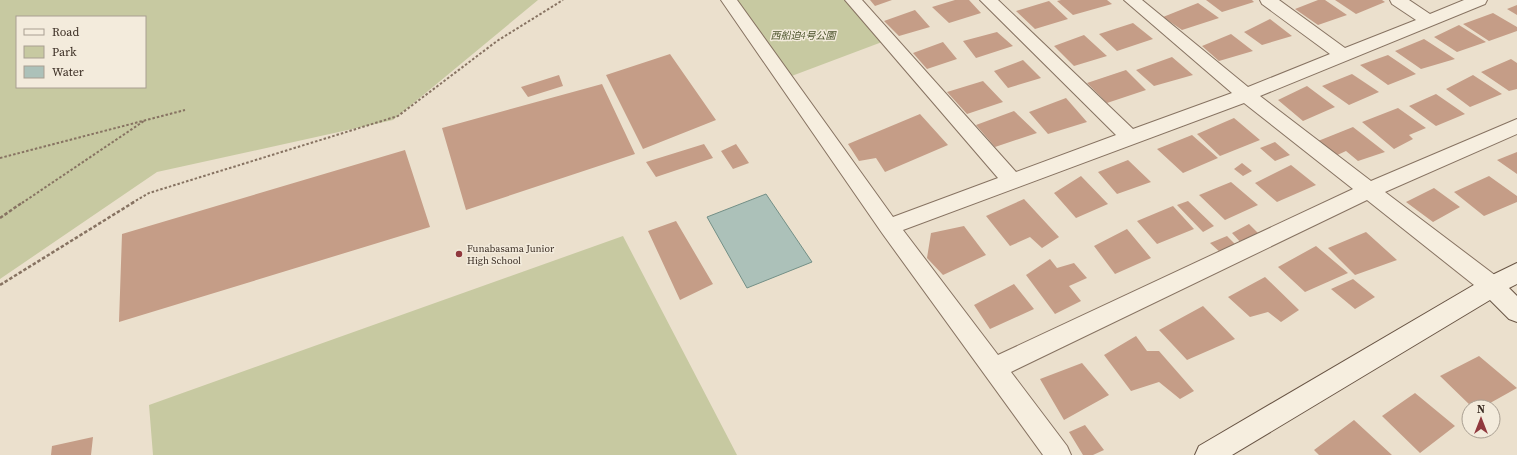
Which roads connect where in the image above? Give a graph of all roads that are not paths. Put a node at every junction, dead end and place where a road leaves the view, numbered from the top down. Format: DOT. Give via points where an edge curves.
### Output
graph roads {
  1 [pos="729,0"];
  2 [pos="853,0"];
  3 [pos="988,0"];
  4 [pos="1132,0"];
  5 [pos="1268,0"];
  6 [pos="1398,0"];
  7 [pos="1479,0"];
  8 [pos="1428,20"];
  9 [pos="1343,55"];
  10 [pos="1246,95"];
  11 [pos="1517,126"];
  12 [pos="1130,137"];
  13 [pos="1013,182"];
  14 [pos="1368,191"];
  15 [pos="889,227"];
  16 [pos="1517,272"];
  17 [pos="1492,286"];
  18 [pos="1517,312"];
  19 [pos="993,369"];
  20 [pos="1058,455"];
  21 [pos="1208,455"];
  1 -- 15 [label="street"];
  2 -- 13 [label="street"];
  3 -- 12 [label="street"];
  4 -- 10 [label="street"];
  5 -- 9 [label="street"];
  6 -- 8 [label="street"];
  7 -- 8 [label="street"];
  8 -- 9 [label="street"];
  9 -- 10 [label="street"];
  10 -- 12 [label="street"];
  10 -- 14 [label="street"];
  11 -- 14 [label="street"];
  12 -- 13 [label="street"];
  13 -- 15 [label="street"];
  14 -- 17 [label="street"];
  14 -- 19 [label="street"];
  15 -- 19 [label="street"];
  16 -- 17 [label="street"];
  17 -- 18 [label="street"];
  17 -- 21 [label="street"];
  19 -- 20 [label="street"];
}
